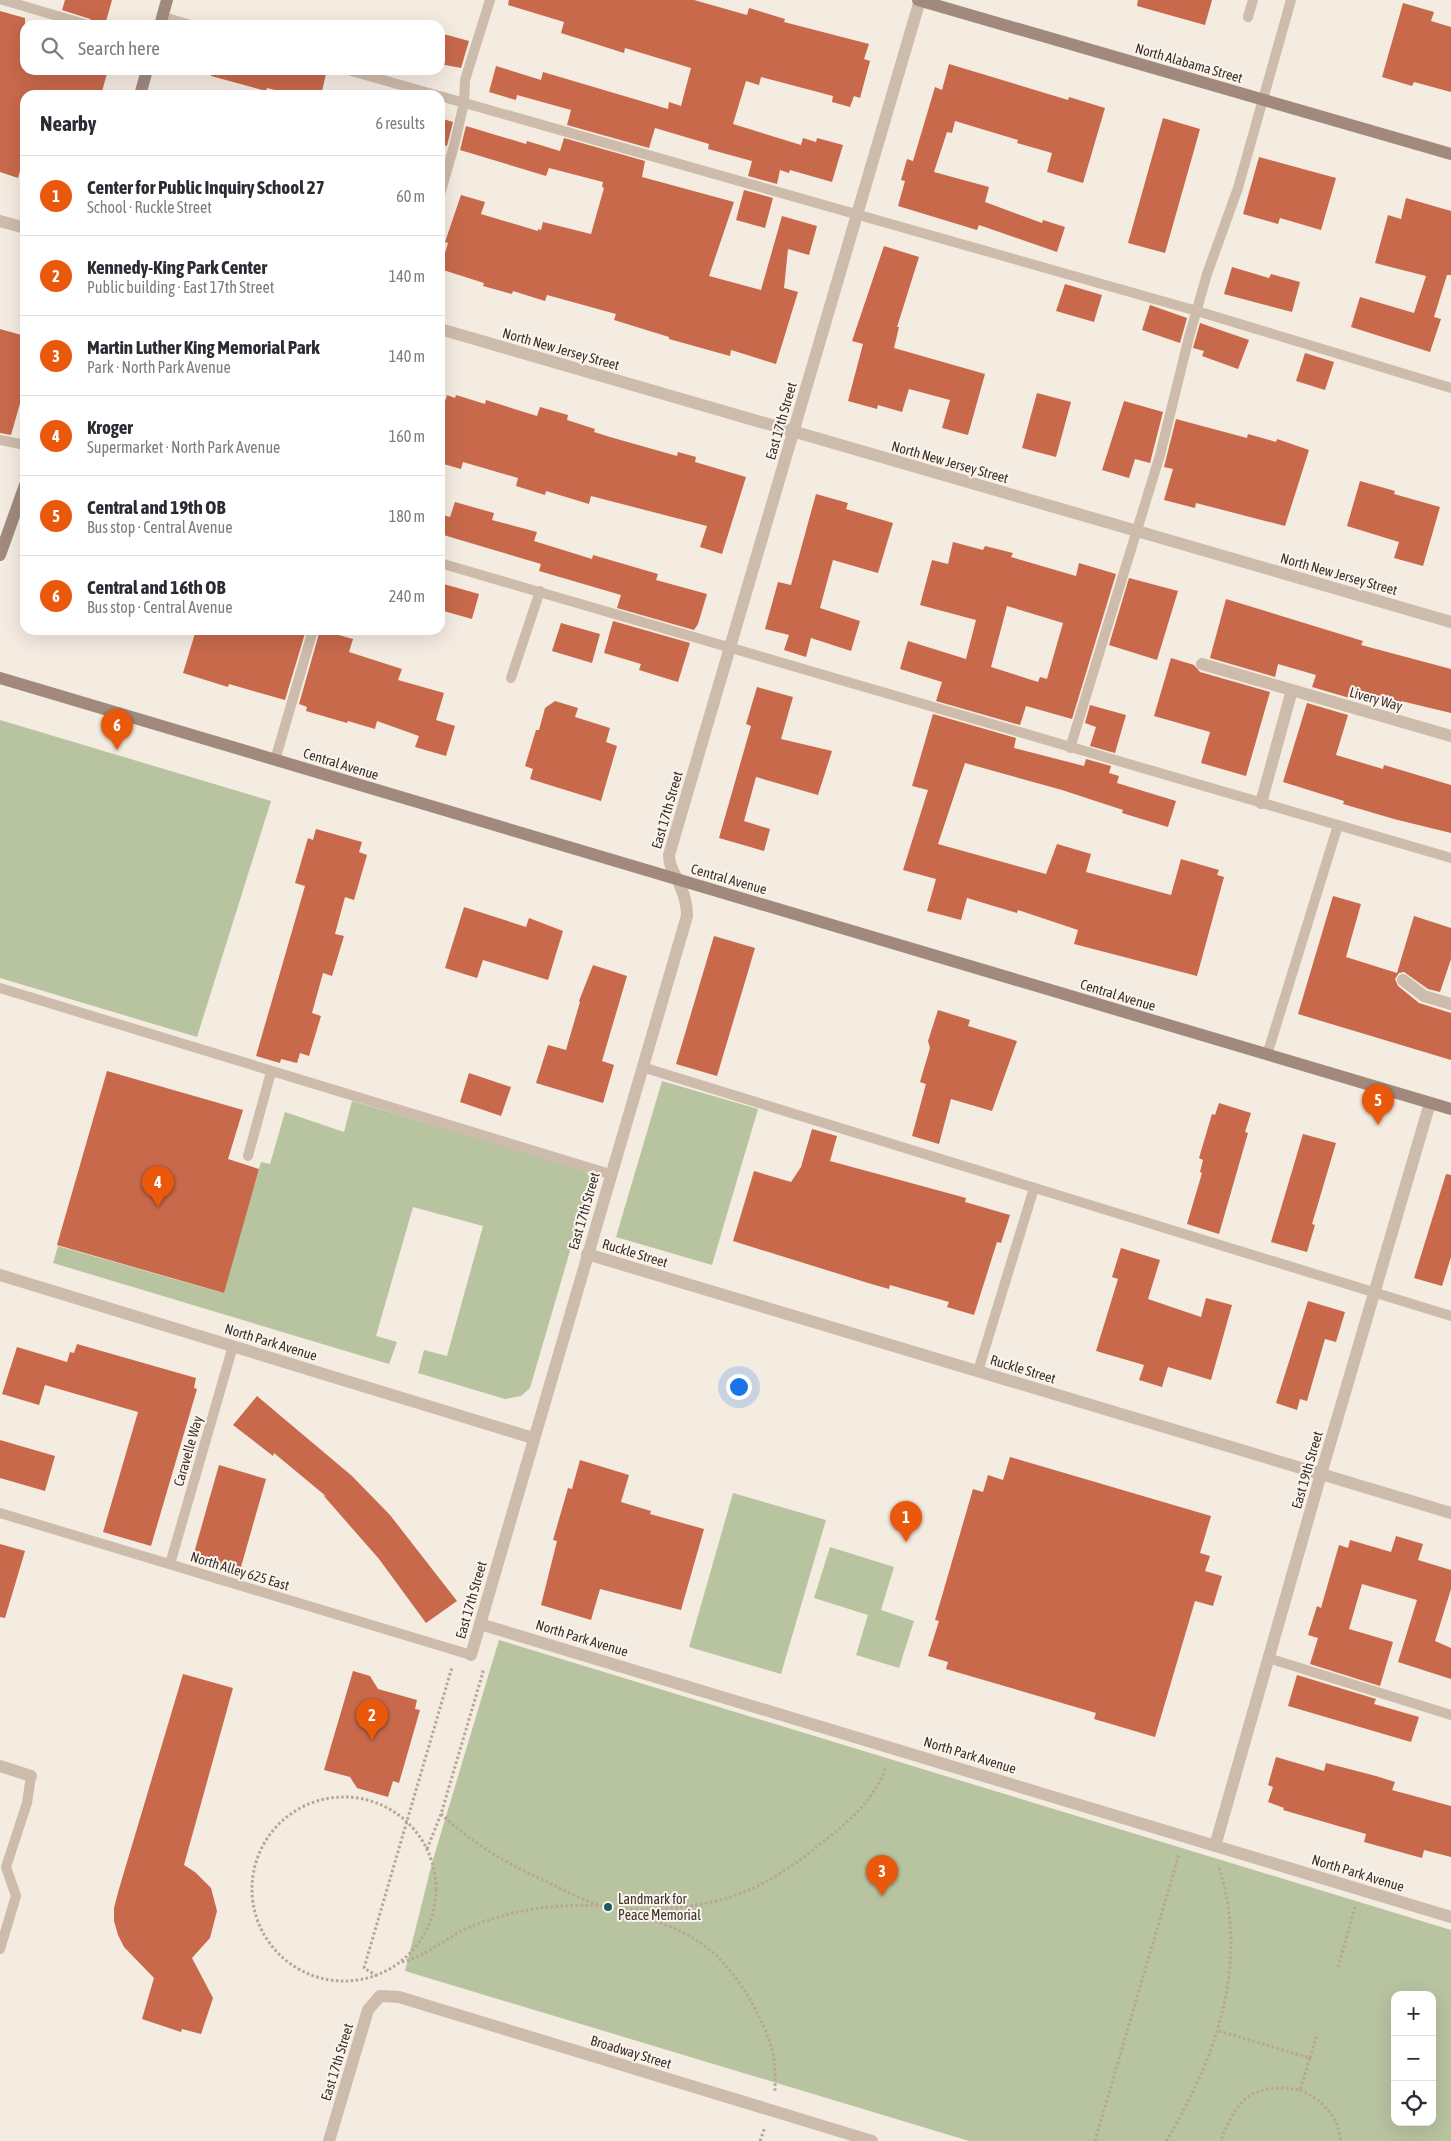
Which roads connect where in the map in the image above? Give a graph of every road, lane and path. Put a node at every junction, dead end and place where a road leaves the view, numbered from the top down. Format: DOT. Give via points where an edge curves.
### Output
graph roads {
  1 [pos="4,0"];
  2 [pos="167,0"];
  3 [pos="490,0"];
  4 [pos="919,0"];
  5 [pos="1252,0"];
  6 [pos="1291,0"];
  7 [pos="1248,18"];
  8 [pos="71,20"];
  9 [pos="162,20"];
  10 [pos="146,75"];
  11 [pos="366,75"];
  12 [pos="141,90"];
  13 [pos="418,90"];
  14 [pos="445,97"];
  15 [pos="1263,100"];
  16 [pos="464,103"];
  17 [pos="1451,154"];
  18 [pos="445,177"];
  19 [pos="856,215"];
  20 [pos="0,221"];
  21 [pos="20,227"];
  22 [pos="1197,311"];
  23 [pos="445,331"];
  24 [pos="1451,388"];
  25 [pos="793,432"];
  26 [pos="0,440"];
  27 [pos="20,444"];
  28 [pos="20,499"];
  29 [pos="1136,531"];
  30 [pos="0,555"];
  31 [pos="445,564"];
  32 [pos="540,591"];
  33 [pos="1451,622"];
  34 [pos="312,635"];
  35 [pos="730,649"];
  36 [pos="1202,664"];
  37 [pos="0,678"];
  38 [pos="511,678"];
  39 [pos="1292,690"];
  40 [pos="1451,736"];
  41 [pos="1070,748"];
  42 [pos="275,760"];
  43 [pos="1261,803"];
  44 [pos="1338,825"];
  45 [pos="1451,858"];
  46 [pos="678,880"];
  47 [pos="1403,980"];
  48 [pos="0,988"];
  49 [pos="1451,1004"];
  50 [pos="1267,1055"];
  51 [pos="642,1067"];
  52 [pos="272,1072"];
  53 [pos="1430,1103"];
  54 [pos="1451,1109"];
  55 [pos="248,1156"];
  56 [pos="610,1174"];
  57 [pos="1034,1188"];
  58 [pos="587,1254"];
  59 [pos="0,1275"];
  60 [pos="1374,1294"];
  61 [pos="1451,1316"];
  62 [pos="233,1346"];
  63 [pos="978,1371"];
  64 [pos="534,1438"];
  65 [pos="1321,1474"];
  66 [pos="0,1513"];
  67 [pos="1451,1513"];
  68 [pos="170,1564"];
  69 [pos="480,1624"];
  70 [pos="471,1655"];
  71 [pos="1268,1658"];
  72 [pos="1451,1715"];
  73 [pos="893,1747"];
  74 [pos="0,1766"];
  75 [pos="31,1776"];
  76 [pos="441,1814"];
  77 [pos="407,1821"];
  78 [pos="1184,1836"];
  79 [pos="1215,1846"];
  80 [pos="427,1849"];
  81 [pos="1217,1862"];
  82 [pos="1356,1904"];
  83 [pos="608,1907"];
  84 [pos="1451,1917"];
  85 [pos="0,1949"];
  86 [pos="401,1963"];
  87 [pos="1338,1967"];
  88 [pos="378,1976"];
  89 [pos="380,1996"];
  90 [pos="1219,2031"];
  91 [pos="1317,2033"];
  92 [pos="1310,2058"];
  93 [pos="1300,2090"];
  94 [pos="770,2110"];
  95 [pos="329,2141"];
  96 [pos="760,2141"];
  97 [pos="872,2141"];
  98 [pos="1095,2141"];
  99 [pos="1166,2141"];
  100 [pos="1221,2141"];
  101 [pos="1342,2141"];
  1 -- 8 [label="lane"];
  2 -- 9 [label="main road"];
  3 -- 16 [label="lane" via="466,80"];
  4 -- 15 [label="main road, North Alabama Street"];
  4 -- 19 [label="street, East 17th Street"];
  5 -- 7 [label="lane"];
  6 -- 15 [label="lane"];
  10 -- 12 [label="main road"];
  11 -- 13 [label="lane"];
  14 -- 16 [label="lane"];
  15 -- 17 [label="main road, North Alabama Street"];
  15 -- 22 [label="lane"];
  16 -- 18 [label="lane"];
  16 -- 19 [label="lane"];
  19 -- 22 [label="lane"];
  19 -- 25 [label="street, East 17th Street"];
  20 -- 21 [label="street"];
  22 -- 24 [label="lane"];
  22 -- 29 [label="lane" via="1160,455"];
  23 -- 25 [label="street, North New Jersey Street"];
  25 -- 29 [label="street, North New Jersey Street"];
  25 -- 35 [label="street, East 17th Street"];
  26 -- 27 [label="lane"];
  28 -- 30 [label="main road"];
  29 -- 33 [label="street, North New Jersey Street"];
  29 -- 41 [label="lane"];
  31 -- 32 [label="lane"];
  32 -- 35 [label="lane"];
  32 -- 38 [label="lane"];
  34 -- 42 [label="lane"];
  35 -- 41 [label="lane"];
  35 -- 46 [label="street, East 17th Street" via="669,854 673,874"];
  36 -- 39 [label="street, Livery Way"];
  37 -- 42 [label="main road, Central Avenue"];
  39 -- 40 [label="street, Livery Way"];
  39 -- 43 [label="street"];
  41 -- 43 [label="lane"];
  42 -- 46 [label="main road, Central Avenue"];
  43 -- 44 [label="lane"];
  44 -- 45 [label="lane"];
  44 -- 50 [label="lane"];
  46 -- 50 [label="main road, Central Avenue"];
  46 -- 51 [label="street, East 17th Street" via="687,916"];
  47 -- 49 [label="street" via="1424,996"];
  48 -- 52 [label="lane"];
  50 -- 53 [label="main road, Central Avenue"];
  51 -- 56 [label="street, East 17th Street"];
  51 -- 57 [label="lane"];
  52 -- 55 [label="lane"];
  52 -- 56 [label="lane"];
  53 -- 54 [label="main road, Central Avenue"];
  53 -- 60 [label="street, East 19th Street"];
  56 -- 58 [label="street, East 17th Street"];
  57 -- 60 [label="lane"];
  57 -- 63 [label="lane"];
  58 -- 63 [label="street, Ruckle Street"];
  58 -- 64 [label="street, East 17th Street"];
  59 -- 62 [label="street, North Park Avenue"];
  60 -- 61 [label="lane"];
  60 -- 65 [label="street, East 19th Street"];
  62 -- 64 [label="street, North Park Avenue"];
  62 -- 68 [label="lane, Caravelle Way"];
  63 -- 65 [label="street, Ruckle Street"];
  64 -- 69 [label="street, East 17th Street"];
  65 -- 67 [label="street, Ruckle Street"];
  65 -- 71 [label="street, East 19th Street"];
  66 -- 68 [label="lane, North Alley 625 East"];
  68 -- 70 [label="lane, North Alley 625 East"];
  69 -- 70 [label="street, East 17th Street"];
  69 -- 73 [label="street, North Park Avenue"];
  70 -- 76 [label="path" via="483,1672"];
  70 -- 77 [label="path" via="453,1663"];
  71 -- 72 [label="lane"];
  71 -- 79 [label="street, East 19th Street"];
  73 -- 78 [label="street, North Park Avenue"];
  73 -- 83 [label="path" via="881,1782 847,1823 791,1867 744,1892 690,1906 639,1910"];
  74 -- 75 [label="street"];
  75 -- 85 [label="lane" via="6,1867 16,1896"];
  76 -- 80 [label="path"];
  76 -- 83 [label="path" via="463,1835 514,1867"];
  77 -- 80 [label="path"];
  77 -- 88 [label="path" via="364,1968"];
  77 -- 88 [label="path" via="387,1807 365,1799 341,1796 318,1800 296,1810 277,1825 262,1844 254,1866 251,1890 254,1914 263,1936 278,1955 297,1970 318,1979 342,1982"];
  78 -- 79 [label="street, North Park Avenue"];
  78 -- 98 [label="path"];
  79 -- 84 [label="street, North Park Avenue"];
  80 -- 86 [label="path" via="436,1885 435,1907 428,1928"];
  81 -- 90 [label="path" via="1230,1916 1227,1997"];
  82 -- 87 [label="path"];
  83 -- 86 [label="path" via="574,1904 511,1914 471,1926 414,1959"];
  83 -- 94 [label="path" via="679,1931 703,1944 729,1970 770,2040 775,2093"];
  86 -- 88 [label="path"];
  89 -- 94 [label="street, Broadway Street" via="399,1997"];
  89 -- 95 [label="street, East 17th Street" via="368,2010"];
  90 -- 92 [label="path"];
  90 -- 99 [label="path" via="1203,2074"];
  91 -- 92 [label="path"];
  92 -- 93 [label="path"];
  93 -- 100 [label="path" via="1286,2087 1255,2092 1240,2102"];
  93 -- 101 [label="path" via="1327,2108 1339,2125"];
  94 -- 96 [label="path"];
  94 -- 97 [label="street, Broadway Street"];
}
